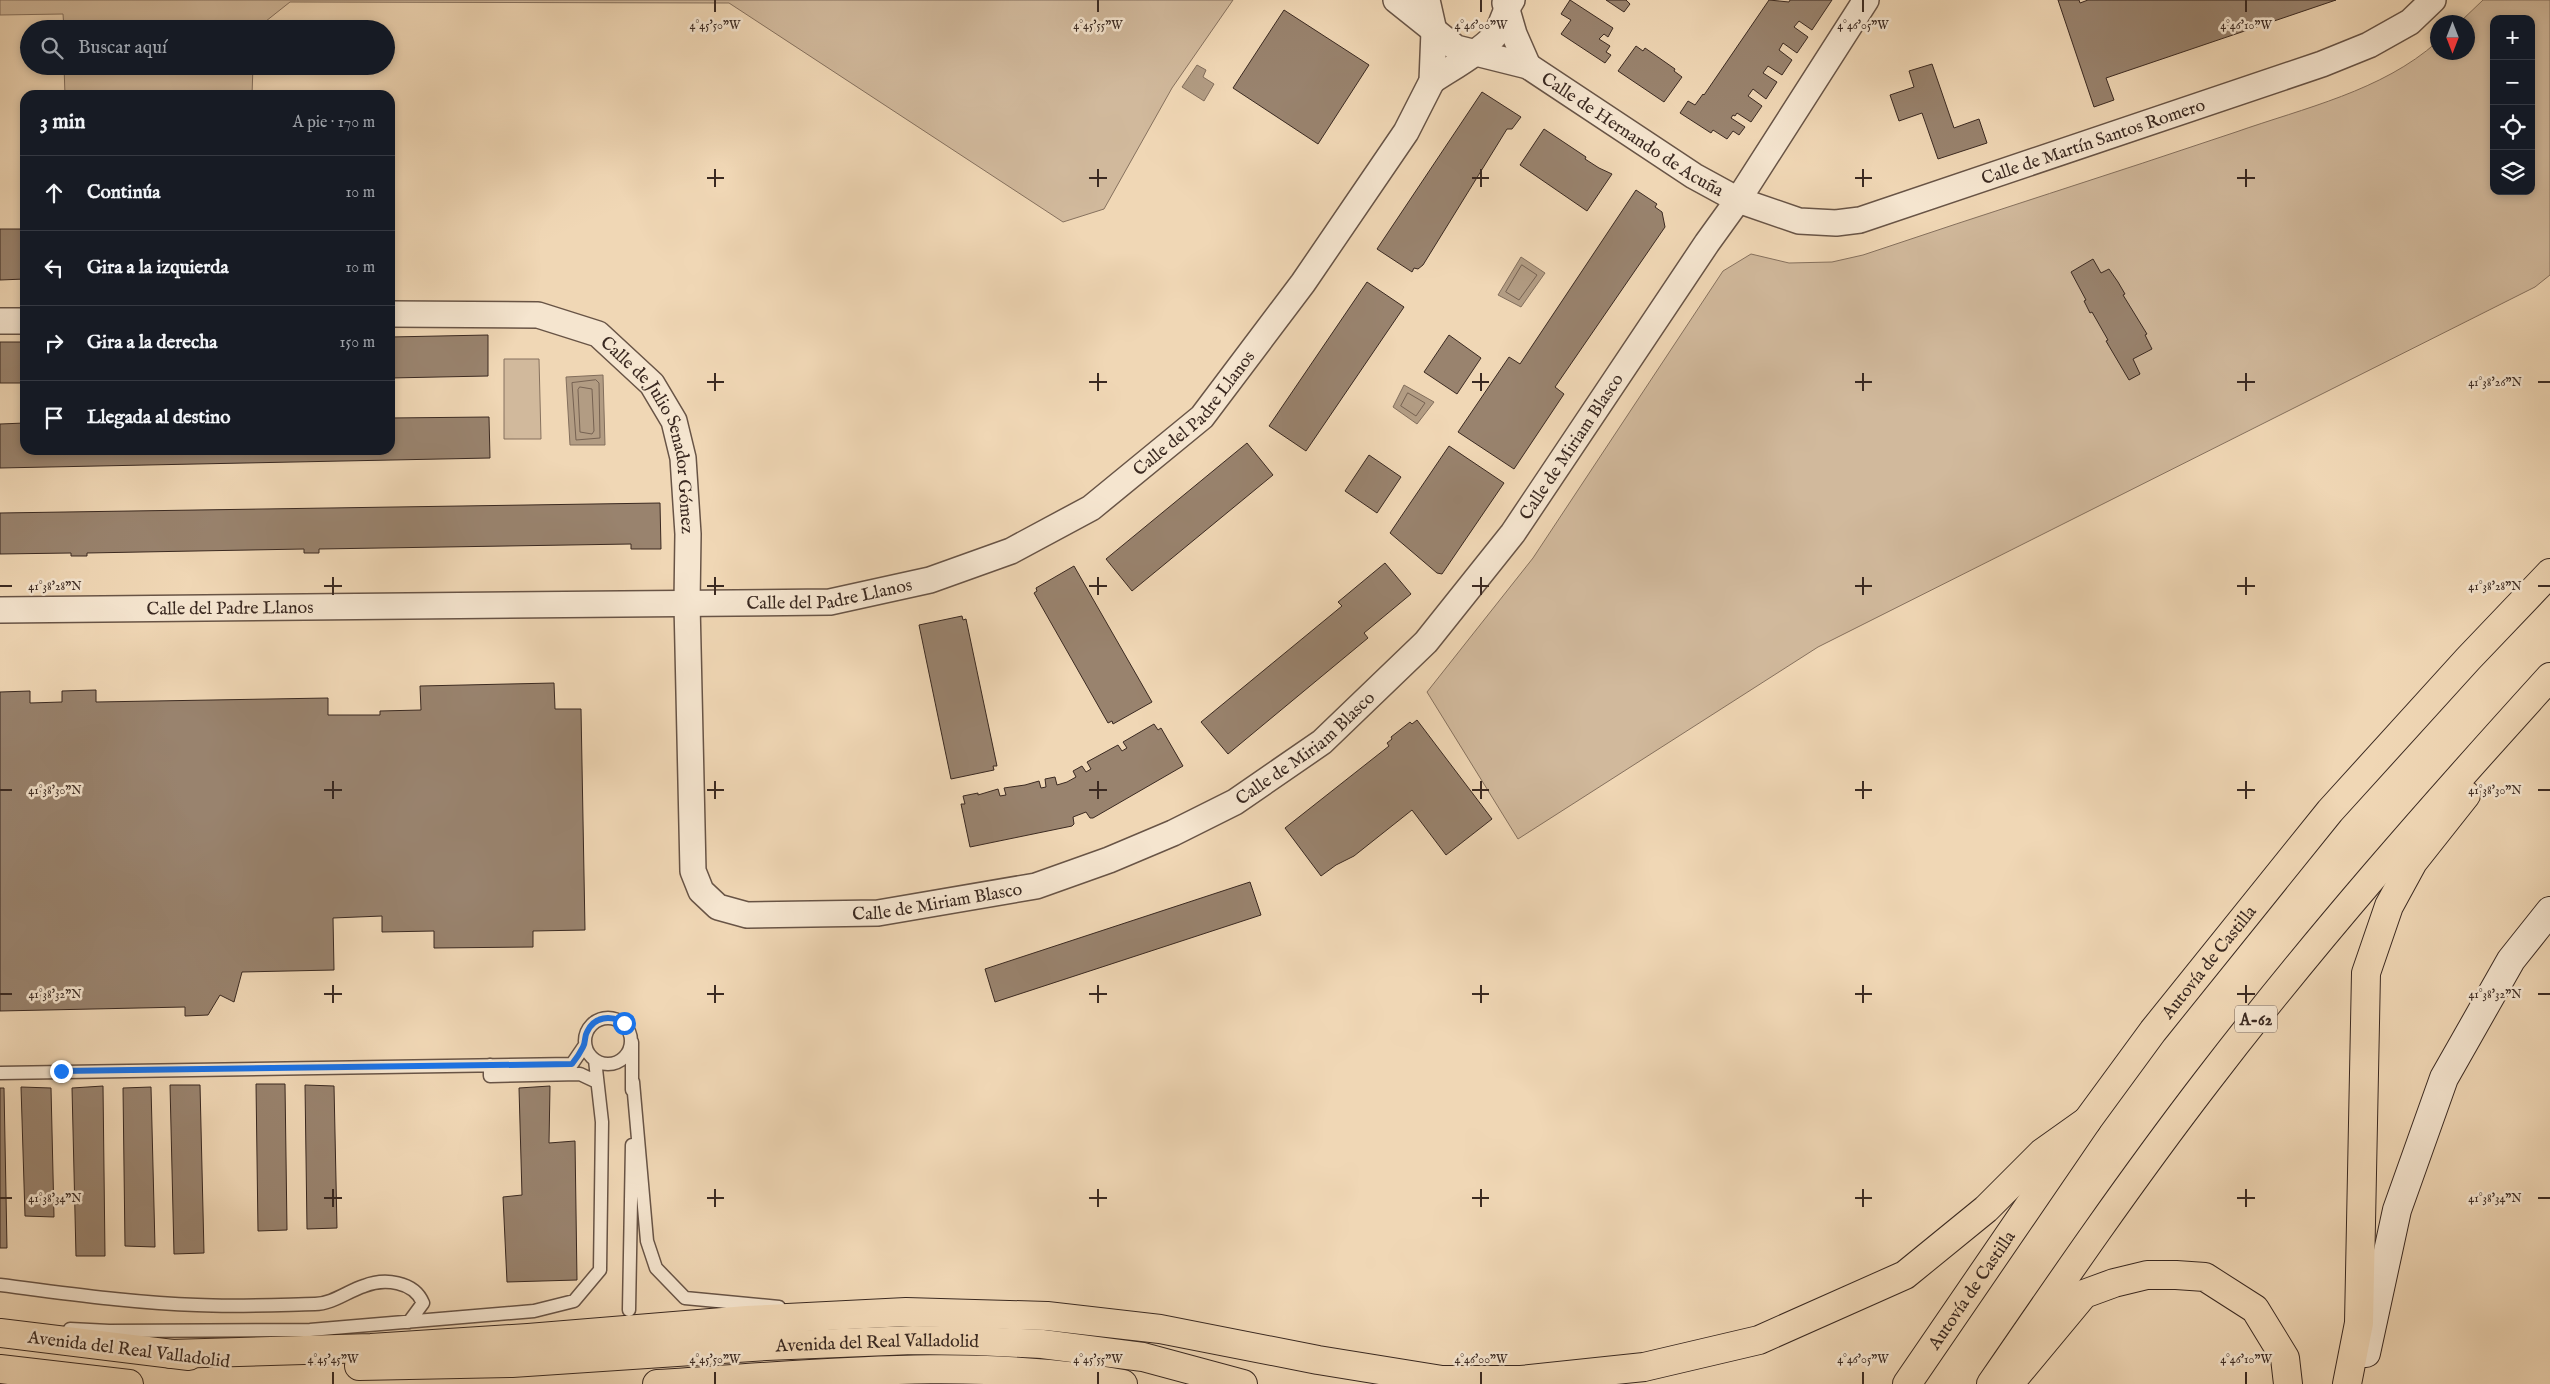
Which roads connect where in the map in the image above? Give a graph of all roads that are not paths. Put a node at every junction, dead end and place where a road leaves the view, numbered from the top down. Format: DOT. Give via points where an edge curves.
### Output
graph roads {
  1 [pos="1396,0"];
  2 [pos="1427,0"];
  3 [pos="1866,0"];
  4 [pos="2433,0"];
  5 [pos="1507,3"];
  6 [pos="1434,31"];
  7 [pos="1474,53"];
  8 [pos="1528,66"];
  9 [pos="1432,81"];
  10 [pos="1738,200"];
  11 [pos="395,314"];
  12 [pos="0,321"];
  13 [pos="20,321"];
  14 [pos="2550,573"];
  15 [pos="687,603"];
  16 [pos="0,610"];
  17 [pos="2550,677"];
  18 [pos="2550,695"];
  19 [pos="2550,911"];
  20 [pos="632,1042"];
  21 [pos="585,1045"];
  22 [pos="594,1060"];
  23 [pos="490,1071"];
  24 [pos="0,1073"];
  25 [pos="597,1082"];
  26 [pos="632,1082"];
  27 [pos="2087,1121"];
  28 [pos="0,1285"];
  29 [pos="629,1310"];
  30 [pos="906,1312"];
  31 [pos="409,1322"];
  32 [pos="0,1324"];
  33 [pos="0,1333"];
  34 [pos="171,1354"];
  35 [pos="0,1369"];
  36 [pos="129,1384"];
  37 [pos="657,1384"];
  38 [pos="1123,1384"];
  39 [pos="1242,1384"];
  40 [pos="1907,1384"];
  41 [pos="1991,1384"];
  42 [pos="2009,1384"];
  43 [pos="2288,1384"];
  44 [pos="2347,1384"];
  45 [pos="2360,1384"];
  1 -- 6 [label="street, Calle de Hernando de Acuña"];
  2 -- 6 [label="street"];
  3 -- 10 [label="street, Calle de Miriam Blasco"];
  4 -- 10 [label="street, Calle de Martín Santos Romero" via="2410,22 2369,45 2322,64 1860,220 1836,223 1799,221"];
  5 -- 7 [label="street, Calle del Padre Llanos" via="1497,33"];
  5 -- 8 [label="street, Calle de Hernando de Acuña" via="1514,34"];
  6 -- 7 [label="street, Calle de Hernando de Acuña" via="1456,48"];
  6 -- 9 [label="street, Calle del Padre Llanos"];
  7 -- 8 [label="street, Calle de Hernando de Acuña"];
  7 -- 9 [label="street, Calle del Padre Llanos"];
  8 -- 10 [label="street, Calle de Hernando de Acuña" via="1694,176"];
  9 -- 15 [label="street, Calle del Padre Llanos" via="1406,132 1313,267 1202,417 1091,508 1011,551 930,580 830,602"];
  10 -- 15 [label="street, Calle de Miriam Blasco" via="1513,533 1426,642 1322,742 1235,802 1109,860 1036,886 878,913 747,915 718,907 701,892 693,870"];
  11 -- 15 [label="street, Calle de Julio Senador Gómez" via="538,315 598,334 652,384 674,421 684,458"];
  12 -- 13 [label="street"];
  14 -- 27 [label="highway, Autovía de Castilla" via="2330,811 2153,1031"];
  15 -- 16 [label="street, Calle del Padre Llanos"];
  17 -- 41 [label="highway, A-62" via="2357,894 2208,1080 2100,1224"];
  18 -- 44 [label="highway" via="2541,712 2460,803 2413,862 2389,906 2366,973 2359,1323"];
  19 -- 45 [label="street" via="2511,960 2444,1078 2397,1210"];
  20 -- 21 [label="lane" via="624,1023 606,1018 587,1030"];
  20 -- 22 [label="lane" via="627,1055 616,1063"];
  20 -- 26 [label="lane"];
  21 -- 22 [label="lane"];
  21 -- 23 [label="lane" via="572,1064"];
  22 -- 25 [label="lane"];
  23 -- 24 [label="lane"];
  23 -- 25 [label="lane" via="580,1074"];
  25 -- 31 [label="lane" via="602,1122 600,1270 574,1301 534,1311"];
  26 -- 29 [label="lane"];
  26 -- 30 [label="lane" via="647,1241 656,1268 685,1298 796,1308"];
  27 -- 30 [label="highway" via="2042,1153 1986,1209 1905,1275 1759,1340 1644,1367 1521,1380 1442,1380 1318,1360 1160,1328 1047,1316"];
  27 -- 40 [label="highway, Autovía de Castilla"];
  28 -- 31 [label="lane" via="114,1299 244,1306 322,1304 366,1285 403,1283 419,1294 423,1303"];
  30 -- 34 [label="highway" via="747,1320 370,1348"];
  31 -- 32 [label="lane" via="310,1330 109,1331"];
  33 -- 34 [label="highway, Avenida del Real Valladolid"];
  34 -- 39 [label="highway, Avenida del Real Valladolid" via="260,1364 366,1366 512,1363 766,1346 913,1340 977,1341 1042,1344 1143,1357"];
  35 -- 36 [label="highway, Avenida del Real Valladolid"];
  37 -- 38 [label="highway, Avenida del Real Valladolid" via="912,1370 1045,1374"];
  42 -- 43 [label="highway" via="2084,1294 2147,1274 2205,1278 2255,1309 2285,1358"];
}
